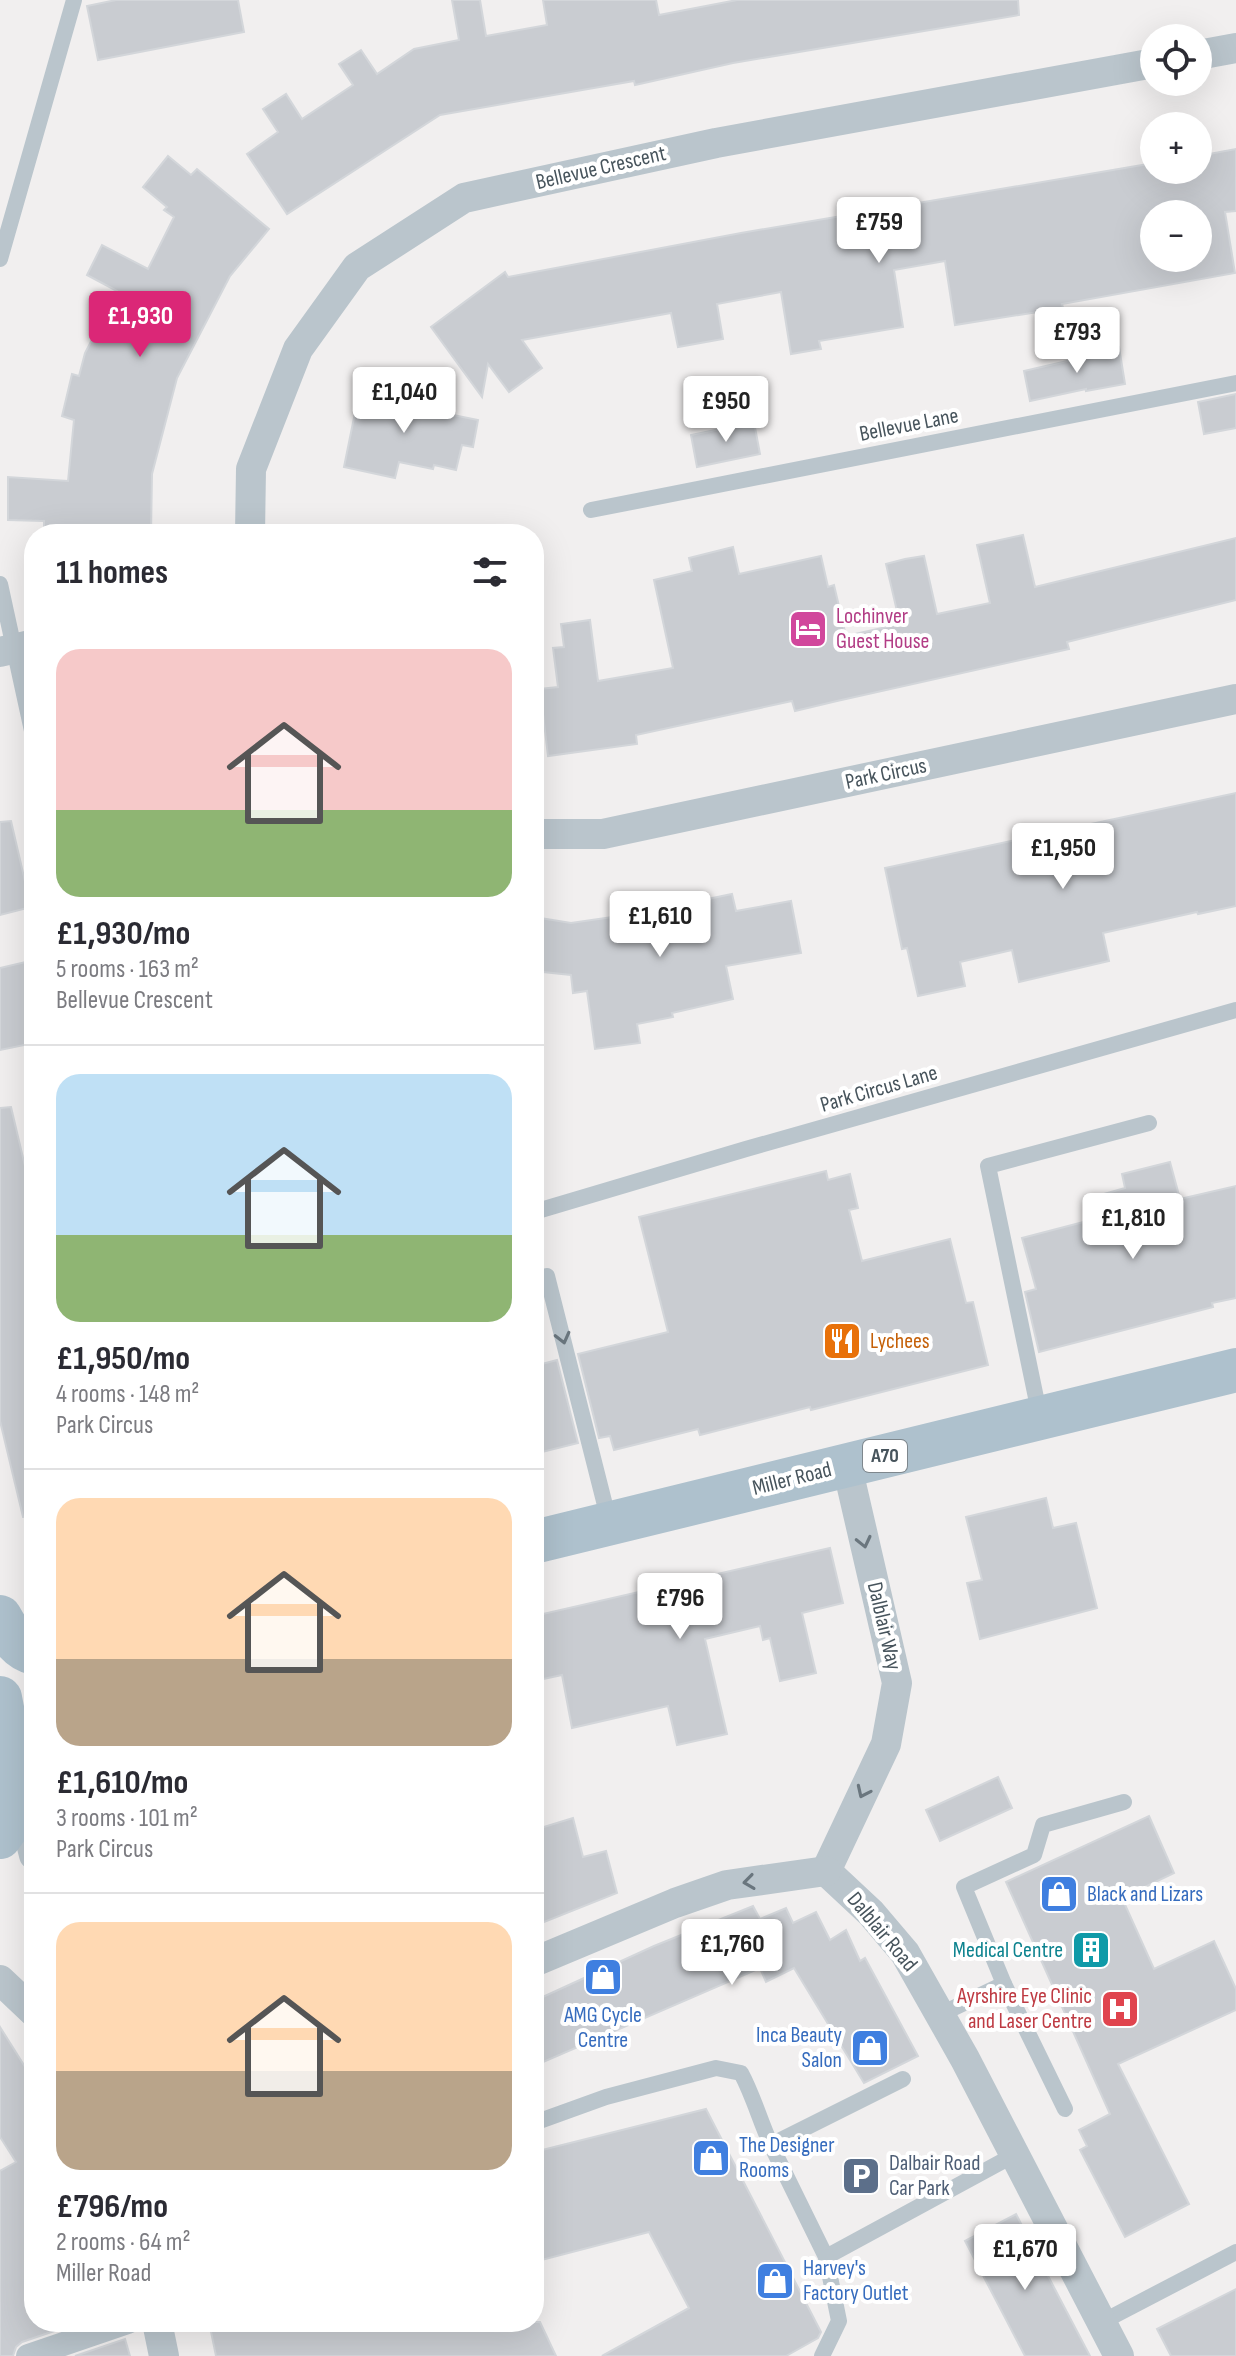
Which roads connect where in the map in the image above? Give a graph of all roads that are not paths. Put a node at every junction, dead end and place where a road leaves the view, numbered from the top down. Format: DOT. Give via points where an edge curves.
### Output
graph roads {
  1 [pos="74,0"];
  2 [pos="1236,48"];
  3 [pos="1212,52"];
  4 [pos="1140,66"];
  5 [pos="0,259"];
  6 [pos="1236,383"];
  7 [pos="591,510"];
  8 [pos="250,524"];
  9 [pos="0,584"];
  10 [pos="16,648"];
  11 [pos="24,689"];
  12 [pos="1236,699"];
  13 [pos="544,834"];
  14 [pos="1236,1010"];
  15 [pos="1149,1123"];
  16 [pos="544,1209"];
  17 [pos="544,1277"];
  18 [pos="1236,1370"];
  19 [pos="1041,1418"];
  20 [pos="847,1466"];
  21 [pos="610,1523"];
  22 [pos="544,1540"];
  23 [pos="0,1617"];
  24 [pos="24,1650"];
  25 [pos="0,1698"];
  26 [pos="24,1722"];
  27 [pos="11,1754"];
  28 [pos="19,1796"];
  29 [pos="1124,1802"];
  30 [pos="24,1816"];
  31 [pos="0,1837"];
  32 [pos="826,1871"];
  33 [pos="544,1958"];
  34 [pos="0,1980"];
  35 [pos="1004,1984"];
  36 [pos="24,2003"];
  37 [pos="941,2014"];
  38 [pos="903,2079"];
  39 [pos="1065,2109"];
  40 [pos="544,2119"];
  41 [pos="771,2145"];
  42 [pos="1014,2155"];
  43 [pos="1236,2252"];
  44 [pos="826,2257"];
  45 [pos="1102,2322"];
  46 [pos="99,2332"];
  47 [pos="159,2332"];
  48 [pos="28,2356"];
  49 [pos="164,2356"];
  50 [pos="822,2356"];
  51 [pos="1119,2356"];
  1 -- 5 [label="lane"];
  2 -- 3 [label="street"];
  4 -- 8 [label="street, Bellevue Crescent" via="716,143 464,198 357,267 298,349 251,469"];
  6 -- 7 [label="lane, Bellevue Lane"];
  9 -- 10 [label="lane"];
  10 -- 11 [label="lane"];
  12 -- 13 [label="street, Park Circus" via="603,834"];
  14 -- 16 [label="lane, Park Circus Lane"];
  15 -- 19 [label="lane" via="988,1166"];
  17 -- 21 [label="lane, one-way"];
  18 -- 19 [label="main road, Miller Road / A70"];
  19 -- 20 [label="main road, Miller Road / A70"];
  20 -- 21 [label="main road, Miller Road / A70"];
  20 -- 32 [label="street, Dalblair Way, one-way" via="897,1683 886,1744"];
  21 -- 22 [label="main road, Miller Road / A70"];
  23 -- 24 [label="main road"];
  25 -- 27 [label="main road"];
  26 -- 27 [label="main road"];
  27 -- 28 [label="main road"];
  28 -- 30 [label="street"];
  28 -- 31 [label="main road"];
  29 -- 35 [label="lane" via="1043,1825 1034,1855 964,1887"];
  32 -- 33 [label="street, one-way" via="727,1885"];
  32 -- 37 [label="street, Dalblair Road" via="905,1953"];
  34 -- 36 [label="street"];
  35 -- 37 [label="lane"];
  35 -- 39 [label="lane"];
  37 -- 42 [label="street, Dalblair Road"];
  38 -- 41 [label="lane"];
  40 -- 41 [label="lane" via="716,2068 741,2073"];
  41 -- 44 [label="lane"];
  42 -- 44 [label="lane"];
  42 -- 45 [label="street, Dalblair Road"];
  43 -- 45 [label="lane"];
  44 -- 50 [label="lane" via="839,2321"];
  45 -- 51 [label="street, Dalblair Road"];
  46 -- 48 [label="street"];
  47 -- 49 [label="street"];
}
